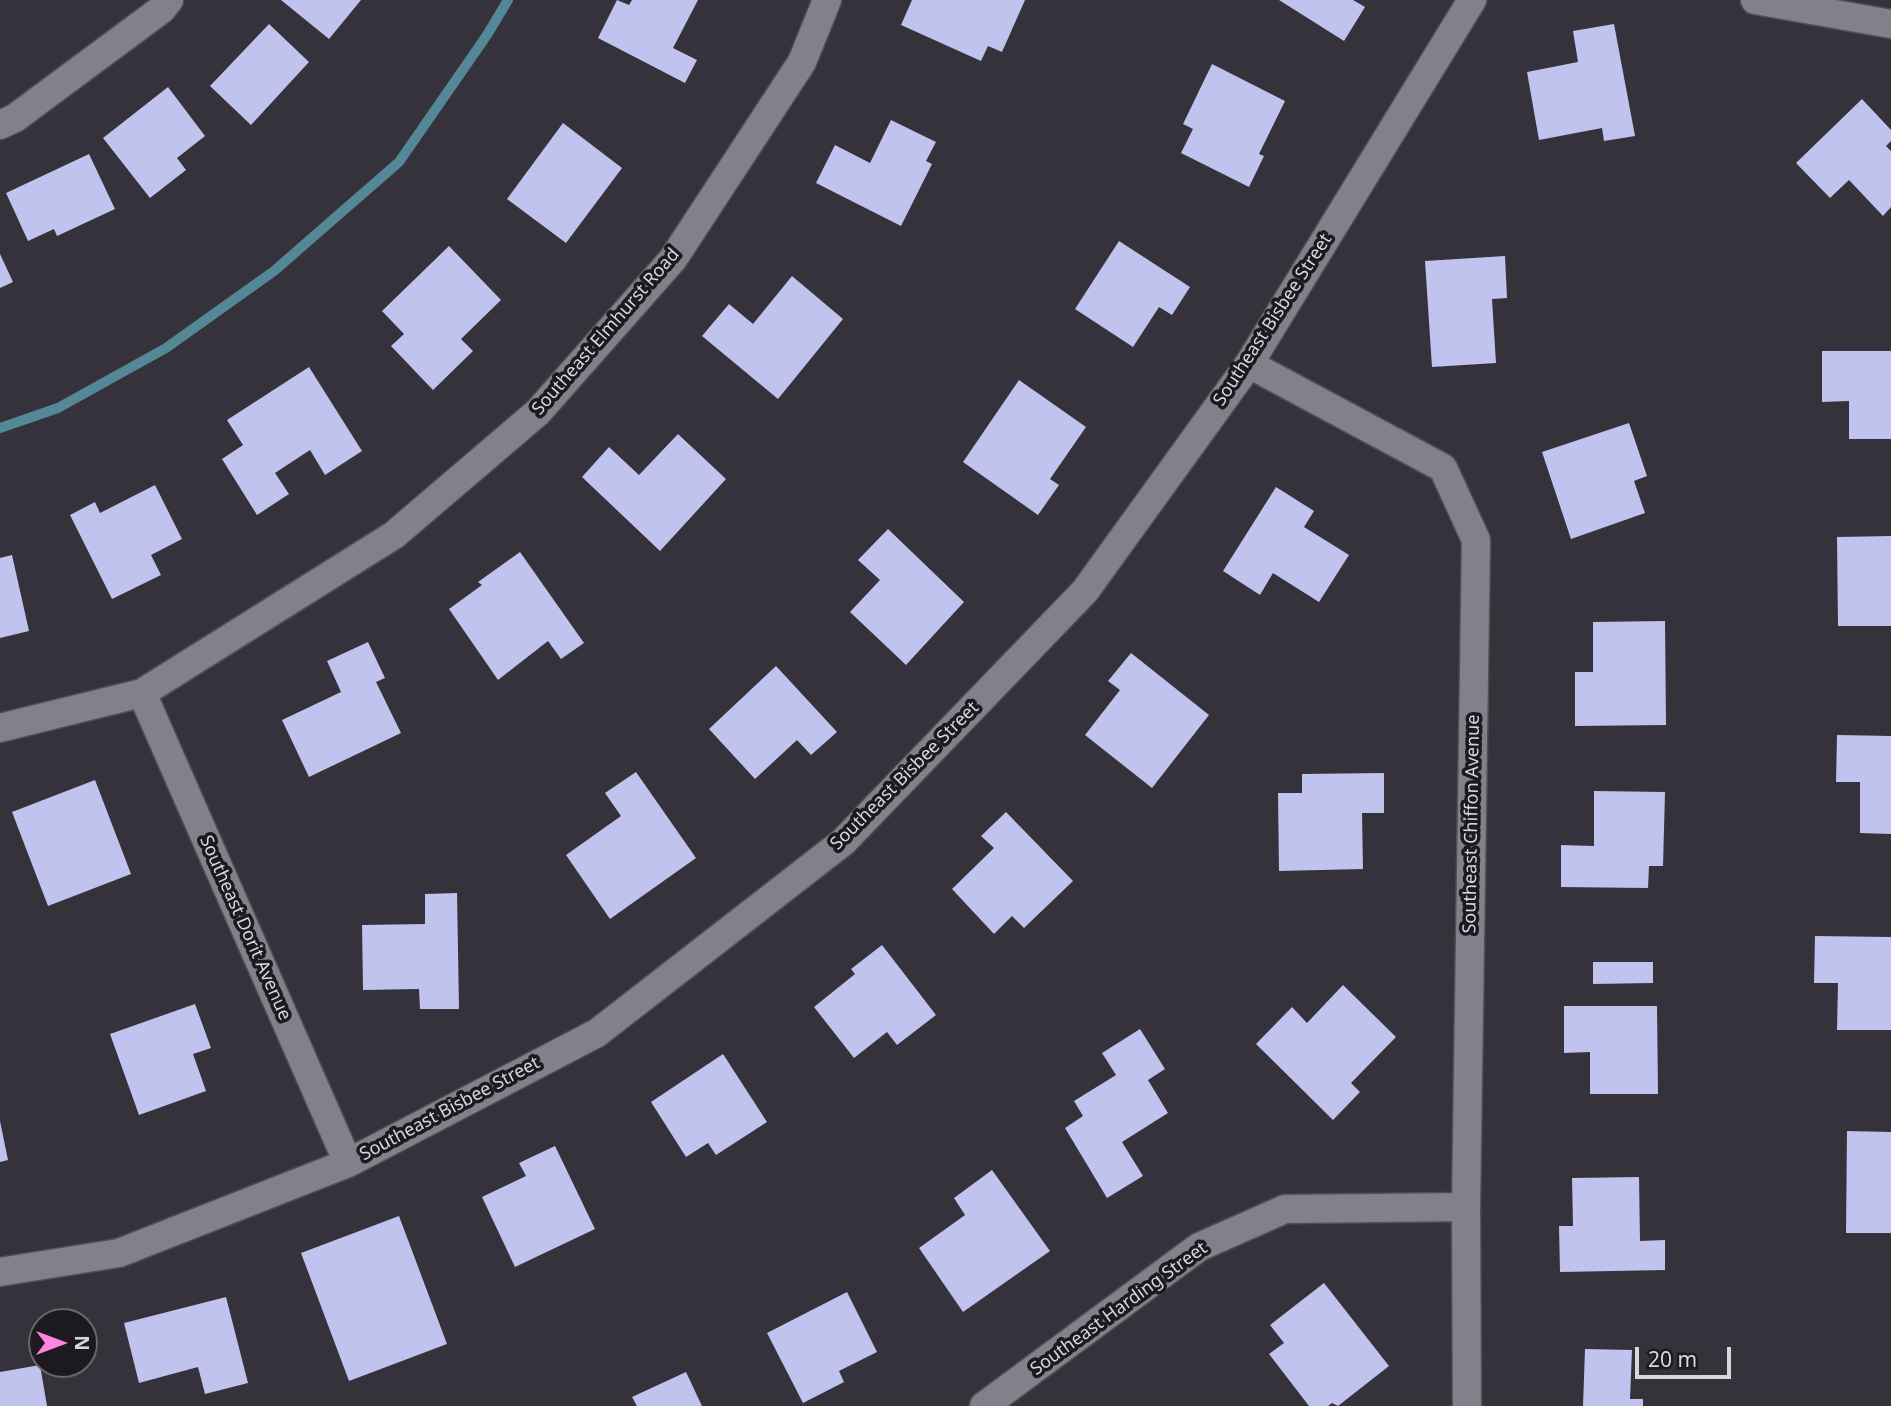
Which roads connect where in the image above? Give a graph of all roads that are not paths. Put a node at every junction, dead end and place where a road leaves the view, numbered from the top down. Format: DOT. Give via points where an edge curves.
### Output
graph roads {
  1 [pos="169,0"];
  2 [pos="827,0"];
  3 [pos="1472,0"];
  4 [pos="1755,0"];
  5 [pos="1891,24"];
  6 [pos="0,125"];
  7 [pos="1250,364"];
  8 [pos="142,693"];
  9 [pos="0,728"];
  10 [pos="348,1163"];
  11 [pos="1466,1207"];
  12 [pos="0,1272"];
  13 [pos="984,1406"];
  14 [pos="1466,1406"];
  1 -- 6 [label="street" via="25,111"];
  2 -- 8 [label="street, Southeast Elmhurst Road" via="802,62 673,259 538,412 394,535"];
  3 -- 7 [label="street, Southeast Bisbee Street"];
  4 -- 5 [label="street"];
  7 -- 10 [label="street, Southeast Bisbee Street" via="1085,591 843,842 597,1033"];
  7 -- 11 [label="street, Southeast Chiffon Avenue" via="1443,468 1476,540"];
  8 -- 9 [label="street, Southeast Elmhurst Road"];
  8 -- 10 [label="street, Southeast Dorit Avenue"];
  10 -- 12 [label="street, Southeast Bisbee Street" via="119,1252"];
  11 -- 13 [label="street, Southeast Harding Street" via="1285,1209 1199,1247"];
  11 -- 14 [label="street, Southeast Chiffon Avenue"];
}
